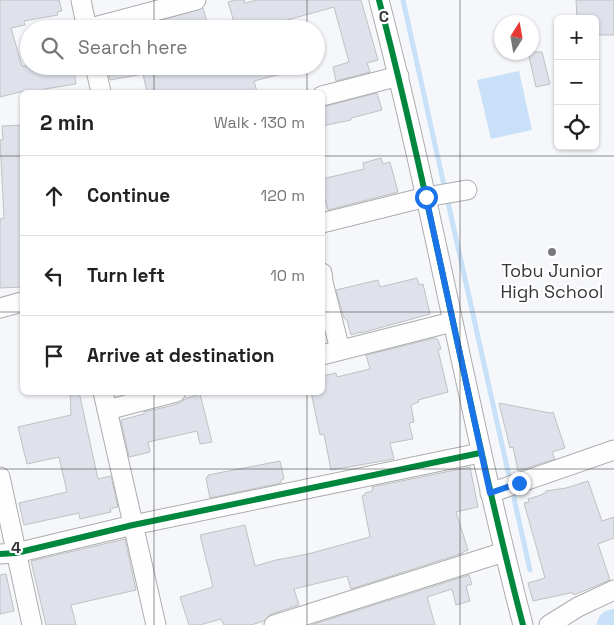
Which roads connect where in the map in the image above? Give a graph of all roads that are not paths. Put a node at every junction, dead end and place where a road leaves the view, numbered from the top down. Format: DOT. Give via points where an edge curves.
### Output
graph roads {
  1 [pos="81,0"];
  2 [pos="196,0"];
  3 [pos="379,0"];
  4 [pos="85,20"];
  5 [pos="121,20"];
  6 [pos="97,75"];
  7 [pos="399,76"];
  8 [pos="100,90"];
  9 [pos="325,95"];
  10 [pos="467,190"];
  11 [pos="426,197"];
  12 [pos="325,223"];
  13 [pos="325,300"];
  14 [pos="20,303"];
  15 [pos="0,308"];
  16 [pos="452,322"];
  17 [pos="331,353"];
  18 [pos="152,395"];
  19 [pos="105,401"];
  20 [pos="614,450"];
  21 [pos="480,453"];
  22 [pos="0,477"];
  23 [pos="504,488"];
  24 [pos="133,525"];
  25 [pos="504,552"];
  26 [pos="8,553"];
  27 [pos="614,590"];
  28 [pos="32,625"];
  29 [pos="156,625"];
  30 [pos="274,625"];
  31 [pos="523,625"];
  32 [pos="549,625"];
  1 -- 4 [label="street"];
  2 -- 5 [label="street"];
  3 -- 7 [label="street"];
  6 -- 8 [label="street"];
  7 -- 9 [label="street"];
  7 -- 11 [label="street"];
  10 -- 11 [label="street"];
  11 -- 12 [label="street"];
  11 -- 16 [label="street"];
  13 -- 17 [label="street"];
  14 -- 15 [label="street"];
  16 -- 17 [label="street"];
  16 -- 21 [label="street"];
  18 -- 19 [label="street"];
  19 -- 24 [label="street"];
  20 -- 23 [label="street"];
  21 -- 23 [label="street"];
  21 -- 24 [label="street"];
  22 -- 26 [label="street"];
  23 -- 25 [label="street"];
  24 -- 26 [label="street"];
  24 -- 29 [label="street"];
  25 -- 30 [label="street"];
  25 -- 31 [label="street"];
  26 -- 28 [label="street"];
  27 -- 32 [label="street"];
}
